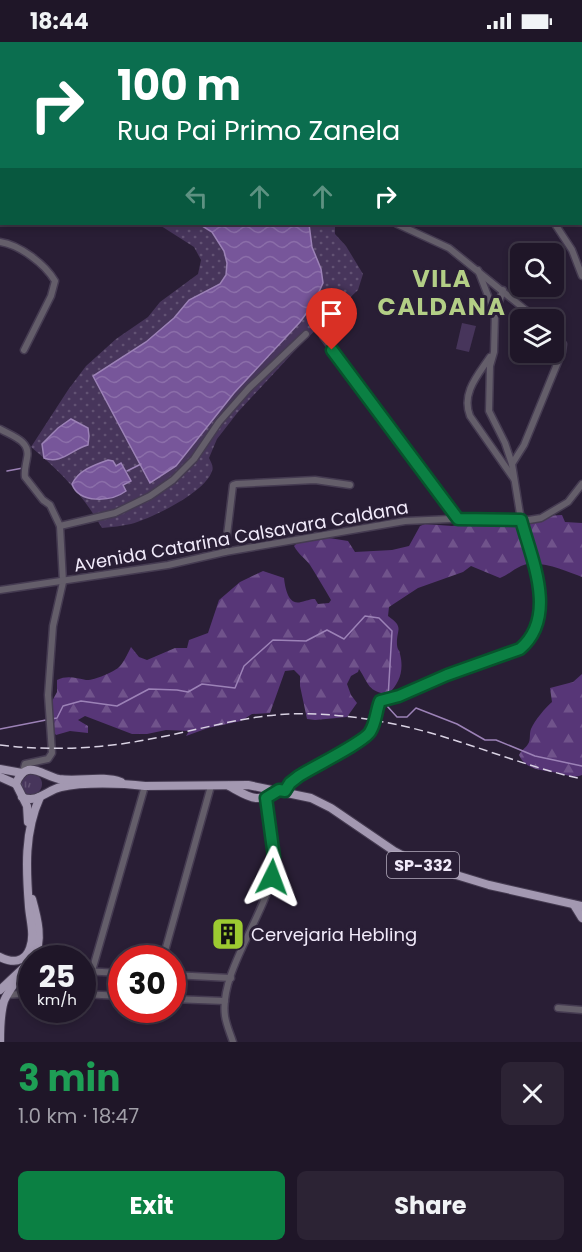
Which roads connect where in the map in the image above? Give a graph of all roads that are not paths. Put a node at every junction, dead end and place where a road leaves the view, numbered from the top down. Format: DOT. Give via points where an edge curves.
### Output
graph roads {
  1 [pos="400,225"];
  2 [pos="556,225"];
  3 [pos="0,242"];
  4 [pos="580,262"];
  5 [pos="477,270"];
  6 [pos="582,276"];
  7 [pos="502,290"];
  8 [pos="525,309"];
  9 [pos="495,314"];
  10 [pos="306,334"];
  11 [pos="323,336"];
  12 [pos="24,350"];
  13 [pos="494,352"];
  14 [pos="558,363"];
  15 [pos="0,429"];
  16 [pos="512,464"];
  17 [pos="516,481"];
  18 [pos="582,484"];
  19 [pos="350,485"];
  20 [pos="458,519"];
  21 [pos="521,520"];
  22 [pos="60,526"];
  23 [pos="225,552"];
  24 [pos="63,582"];
  25 [pos="0,591"];
  26 [pos="0,769"];
  27 [pos="22,773"];
  28 [pos="42,774"];
  29 [pos="0,777"];
  30 [pos="16,784"];
  31 [pos="129,784"];
  32 [pos="229,785"];
  33 [pos="248,785"];
  34 [pos="145,786"];
  35 [pos="211,786"];
  36 [pos="263,787"];
  37 [pos="282,791"];
  38 [pos="42,795"];
  39 [pos="245,795"];
  40 [pos="22,797"];
  41 [pos="266,798"];
  42 [pos="29,832"];
  43 [pos="27,886"];
  44 [pos="578,905"];
  45 [pos="582,918"];
  46 [pos="38,945"];
  47 [pos="167,945"];
  48 [pos="0,957"];
  49 [pos="96,960"];
  50 [pos="18,974"];
  51 [pos="186,976"];
  52 [pos="231,978"];
  53 [pos="18,979"];
  54 [pos="3,992"];
  55 [pos="186,1000"];
  56 [pos="225,1001"];
  57 [pos="558,1008"];
  58 [pos="582,1010"];
  59 [pos="0,1041"];
  60 [pos="233,1042"];
  1 -- 5 [label="street" via="449,248"];
  2 -- 4 [label="street"];
  3 -- 12 [label="street" via="18,248 38,262 55,282"];
  4 -- 6 [label="street"];
  5 -- 7 [label="street"];
  5 -- 9 [label="street"];
  7 -- 8 [label="street"];
  7 -- 9 [label="street"];
  9 -- 13 [label="street"];
  10 -- 22 [label="street" via="249,388 173,480 115,513"];
  11 -- 20 [label="street"];
  13 -- 16 [label="street" via="489,411"];
  13 -- 17 [label="street" via="472,385 467,408"];
  14 -- 16 [label="street" via="524,445"];
  15 -- 22 [label="street" via="27,446 25,477 50,505"];
  16 -- 17 [label="street"];
  17 -- 21 [label="street"];
  18 -- 21 [label="street, Avenida Catarina Calsavara Caldana" via="554,512"];
  19 -- 23 [label="street" via="315,480 236,483"];
  20 -- 21 [label="street, Avenida Catarina Calsavara Caldana"];
  20 -- 23 [label="street, Avenida Catarina Calsavara Caldana" via="405,521"];
  21 -- 37 [label="street" via="541,611 530,641 520,649 387,698 379,703 370,733 361,741 299,776"];
  22 -- 24 [label="street"];
  23 -- 24 [label="street, Avenida Catarina Calsavara Caldana"];
  24 -- 25 [label="street, Avenida Catarina Calsavara Caldana"];
  24 -- 27 [label="street" via="53,626 48,715 52,753 50,758 25,764"];
  26 -- 27 [label="main road, SP-332"];
  27 -- 28 [label="main road, SP-332" via="33,770"];
  27 -- 30 [label="main road"];
  28 -- 31 [label="main road, SP-332"];
  28 -- 38 [label="main road" via="46,784"];
  29 -- 30 [label="main road"];
  30 -- 40 [label="main road"];
  31 -- 34 [label="main road, SP-332"];
  31 -- 38 [label="main road, SP-332" via="68,786"];
  32 -- 33 [label="main road, SP-332"];
  32 -- 35 [label="main road, SP-332"];
  32 -- 39 [label="main road"];
  33 -- 36 [label="main road, SP-332"];
  33 -- 39 [label="main road"];
  34 -- 35 [label="main road, SP-332"];
  34 -- 49 [label="street"];
  35 -- 47 [label="street"];
  36 -- 37 [label="main road, SP-332"];
  36 -- 41 [label="main road"];
  37 -- 41 [label="main road"];
  37 -- 44 [label="main road, SP-332" via="321,802 417,863 489,885"];
  38 -- 40 [label="main road, SP-332" via="31,800"];
  38 -- 42 [label="main road"];
  39 -- 41 [label="main road"];
  40 -- 42 [label="main road"];
  41 -- 52 [label="street" via="274,857 272,877"];
  42 -- 43 [label="main road"];
  43 -- 46 [label="main road" via="34,906"];
  43 -- 48 [label="main road" via="32,936 29,951 20,960"];
  44 -- 45 [label="main road"];
  50 -- 54 [label="main road"];
  51 -- 52 [label="street"];
  52 -- 56 [label="street"];
  53 -- 54 [label="main road"];
  54 -- 59 [label="main road"];
  55 -- 56 [label="street"];
  56 -- 60 [label="street" via="225,1017"];
  57 -- 58 [label="street"];
}
